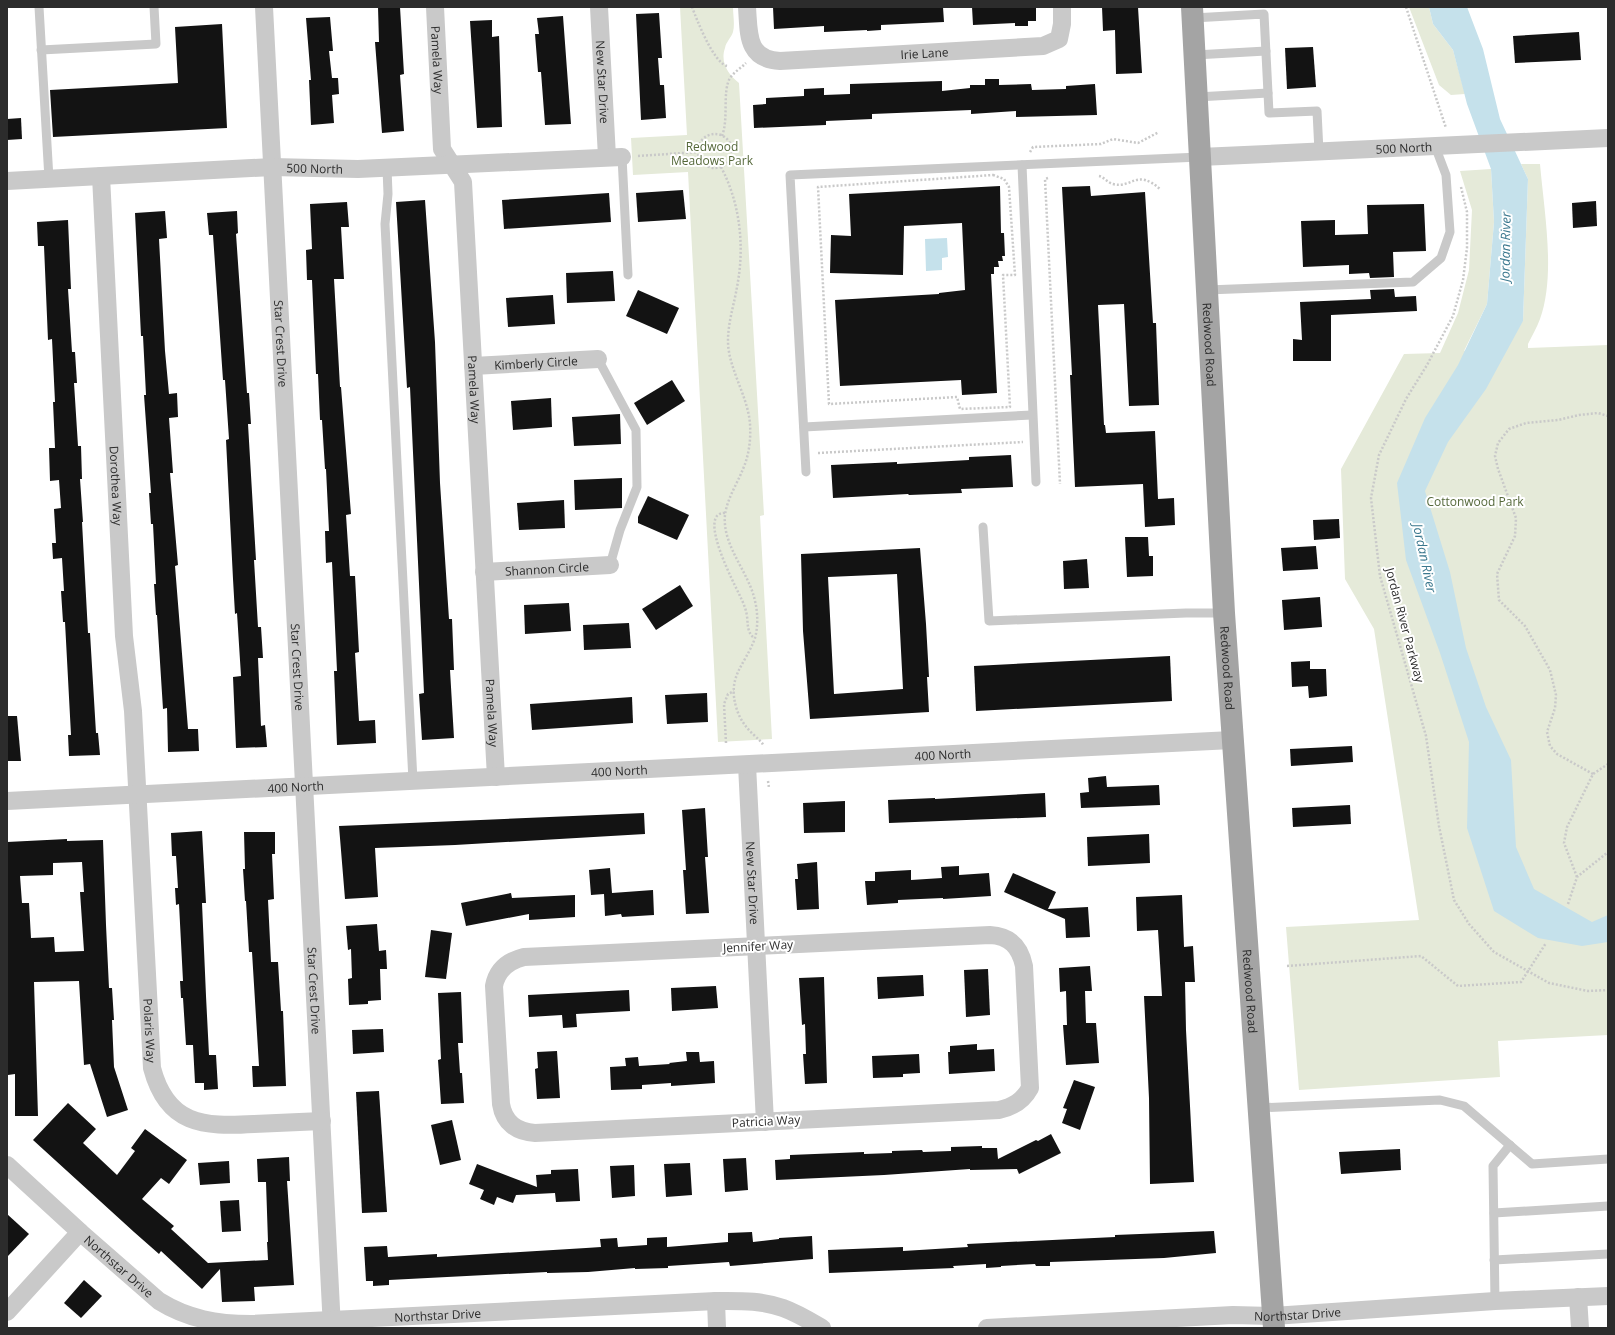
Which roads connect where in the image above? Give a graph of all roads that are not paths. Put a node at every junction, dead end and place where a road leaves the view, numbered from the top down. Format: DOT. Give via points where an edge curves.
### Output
graph roads {
  1 [pos="39,7"];
  2 [pos="154,7"];
  3 [pos="264,7"];
  4 [pos="435,7"];
  5 [pos="599,7"];
  6 [pos="747,7"];
  7 [pos="1062,7"];
  8 [pos="1193,12"];
  9 [pos="41,50"];
  10 [pos="1266,51"];
  11 [pos="1195,55"];
  12 [pos="1268,93"];
  13 [pos="1197,97"];
  14 [pos="1608,138"];
  15 [pos="1435,146"];
  16 [pos="1319,152"];
  17 [pos="621,156"];
  18 [pos="1200,157"];
  19 [pos="451,165"];
  20 [pos="1022,165"];
  21 [pos="272,167"];
  22 [pos="387,168"];
  23 [pos="101,176"];
  24 [pos="49,179"];
  25 [pos="7,181"];
  26 [pos="628,276"];
  27 [pos="1207,290"];
  28 [pos="598,359"];
  29 [pos="473,366"];
  30 [pos="1032,415"];
  31 [pos="804,427"];
  32 [pos="806,472"];
  33 [pos="1036,482"];
  34 [pos="983,528"];
  35 [pos="610,565"];
  36 [pos="484,572"];
  37 [pos="1224,613"];
  38 [pos="1232,740"];
  39 [pos="747,764"];
  40 [pos="496,777"];
  41 [pos="413,781"];
  42 [pos="304,787"];
  43 [pos="137,795"];
  44 [pos="7,801"];
  45 [pos="756,946"];
  46 [pos="1022,1100"];
  47 [pos="1258,1108"];
  48 [pos="322,1121"];
  49 [pos="765,1122"];
  50 [pos="510,1124"];
  51 [pos="1510,1145"];
  52 [pos="1608,1159"];
  53 [pos="7,1165"];
  54 [pos="1608,1206"];
  55 [pos="1494,1213"];
  56 [pos="80,1232"];
  57 [pos="1608,1254"];
  58 [pos="1494,1260"];
  59 [pos="1608,1296"];
  60 [pos="1578,1297"];
  61 [pos="716,1301"];
  62 [pos="1495,1301"];
  63 [pos="7,1312"];
  64 [pos="450,1321"];
  65 [pos="1273,1322"];
  66 [pos="332,1324"];
  67 [pos="717,1328"];
  68 [pos="822,1328"];
  69 [pos="987,1328"];
  70 [pos="1580,1328"];
  1 -- 9 [label="lane"];
  2 -- 9 [label="lane" via="156,44"];
  3 -- 21 [label="street, Star Crest Drive"];
  4 -- 19 [label="street, Pamela Way" via="442,149"];
  5 -- 17 [label="street, New Star Drive"];
  6 -- 7 [label="street, Irie Lane" via="750,43 758,54 780,61 1048,45 1059,39"];
  8 -- 10 [label="lane" via="1264,14"];
  8 -- 11 [label="main road, Redwood Road"];
  9 -- 24 [label="lane"];
  10 -- 11 [label="lane"];
  10 -- 12 [label="lane"];
  11 -- 13 [label="main road, Redwood Road"];
  12 -- 13 [label="lane"];
  12 -- 16 [label="lane" via="1269,113 1317,111"];
  13 -- 18 [label="main road, Redwood Road"];
  14 -- 15 [label="street, 500 North" via="1552,141 1450,138"];
  15 -- 16 [label="street, 500 North"];
  15 -- 27 [label="lane" via="1446,175 1450,232 1440,258 1413,282"];
  16 -- 18 [label="street, 500 North"];
  17 -- 19 [label="street, 500 North"];
  17 -- 26 [label="lane"];
  18 -- 20 [label="lane"];
  18 -- 27 [label="main road, Redwood Road"];
  19 -- 22 [label="street, 500 North"];
  19 -- 29 [label="street, Pamela Way" via="463,182"];
  20 -- 30 [label="lane"];
  20 -- 31 [label="lane" via="790,175"];
  21 -- 22 [label="street, 500 North"];
  21 -- 23 [label="street, 500 North"];
  21 -- 42 [label="street, Star Crest Drive"];
  22 -- 41 [label="lane" via="385,224"];
  23 -- 24 [label="street, 500 North"];
  23 -- 43 [label="street, Dorothea Way" via="124,628 133,711"];
  24 -- 25 [label="street, 500 North"];
  27 -- 37 [label="main road, Redwood Road"];
  28 -- 29 [label="street, Kimberly Circle"];
  28 -- 35 [label="lane" via="636,430 637,487"];
  29 -- 36 [label="street, Pamela Way"];
  30 -- 31 [label="lane"];
  30 -- 33 [label="lane"];
  31 -- 32 [label="lane"];
  34 -- 37 [label="lane" via="989,621"];
  35 -- 36 [label="street, Shannon Circle"];
  36 -- 40 [label="street, Pamela Way"];
  37 -- 38 [label="main road, Redwood Road"];
  38 -- 39 [label="street, 400 North"];
  38 -- 47 [label="main road, Redwood Road"];
  39 -- 40 [label="street, 400 North"];
  39 -- 45 [label="street, New Star Drive"];
  40 -- 41 [label="street, 400 North"];
  41 -- 42 [label="street, 400 North"];
  42 -- 43 [label="street, 400 North"];
  42 -- 48 [label="street, Star Crest Drive"];
  43 -- 44 [label="street, 400 North"];
  43 -- 48 [label="street, Polaris Way" via="150,1055 160,1091 177,1111 200,1123 212,1125"];
  45 -- 46 [label="street, Jennifer Way" via="1002,936 1020,952 1024,966 1030,1088"];
  45 -- 49 [label="street, New Star Drive"];
  45 -- 50 [label="street, Jennifer Way" via="524,958 505,966 497,977 494,990 501,1104"];
  46 -- 49 [label="street, Patricia Way" via="999,1110"];
  47 -- 51 [label="lane" via="1440,1100 1464,1106"];
  47 -- 65 [label="main road, Redwood Road"];
  48 -- 66 [label="street, Star Crest Drive"];
  49 -- 50 [label="street, Patricia Way" via="535,1133 521,1131"];
  51 -- 52 [label="lane" via="1532,1164"];
  51 -- 55 [label="lane" via="1493,1166"];
  53 -- 56 [label="street, Northstar Drive"];
  54 -- 55 [label="lane"];
  55 -- 58 [label="lane"];
  56 -- 63 [label="street"];
  56 -- 66 [label="street, Northstar Drive" via="159,1301 187,1315 218,1323"];
  57 -- 58 [label="lane"];
  58 -- 62 [label="lane"];
  59 -- 60 [label="street, Northstar Drive"];
  60 -- 62 [label="street, Northstar Drive"];
  60 -- 70 [label="street"];
  61 -- 64 [label="street, Northstar Drive"];
  61 -- 67 [label="street"];
  61 -- 68 [label="street, Northstar Drive" via="752,1301 768,1304 792,1312"];
  62 -- 65 [label="street, Northstar Drive"];
  64 -- 66 [label="street, Northstar Drive"];
  65 -- 69 [label="street, Northstar Drive" via="1226,1316"];
}
